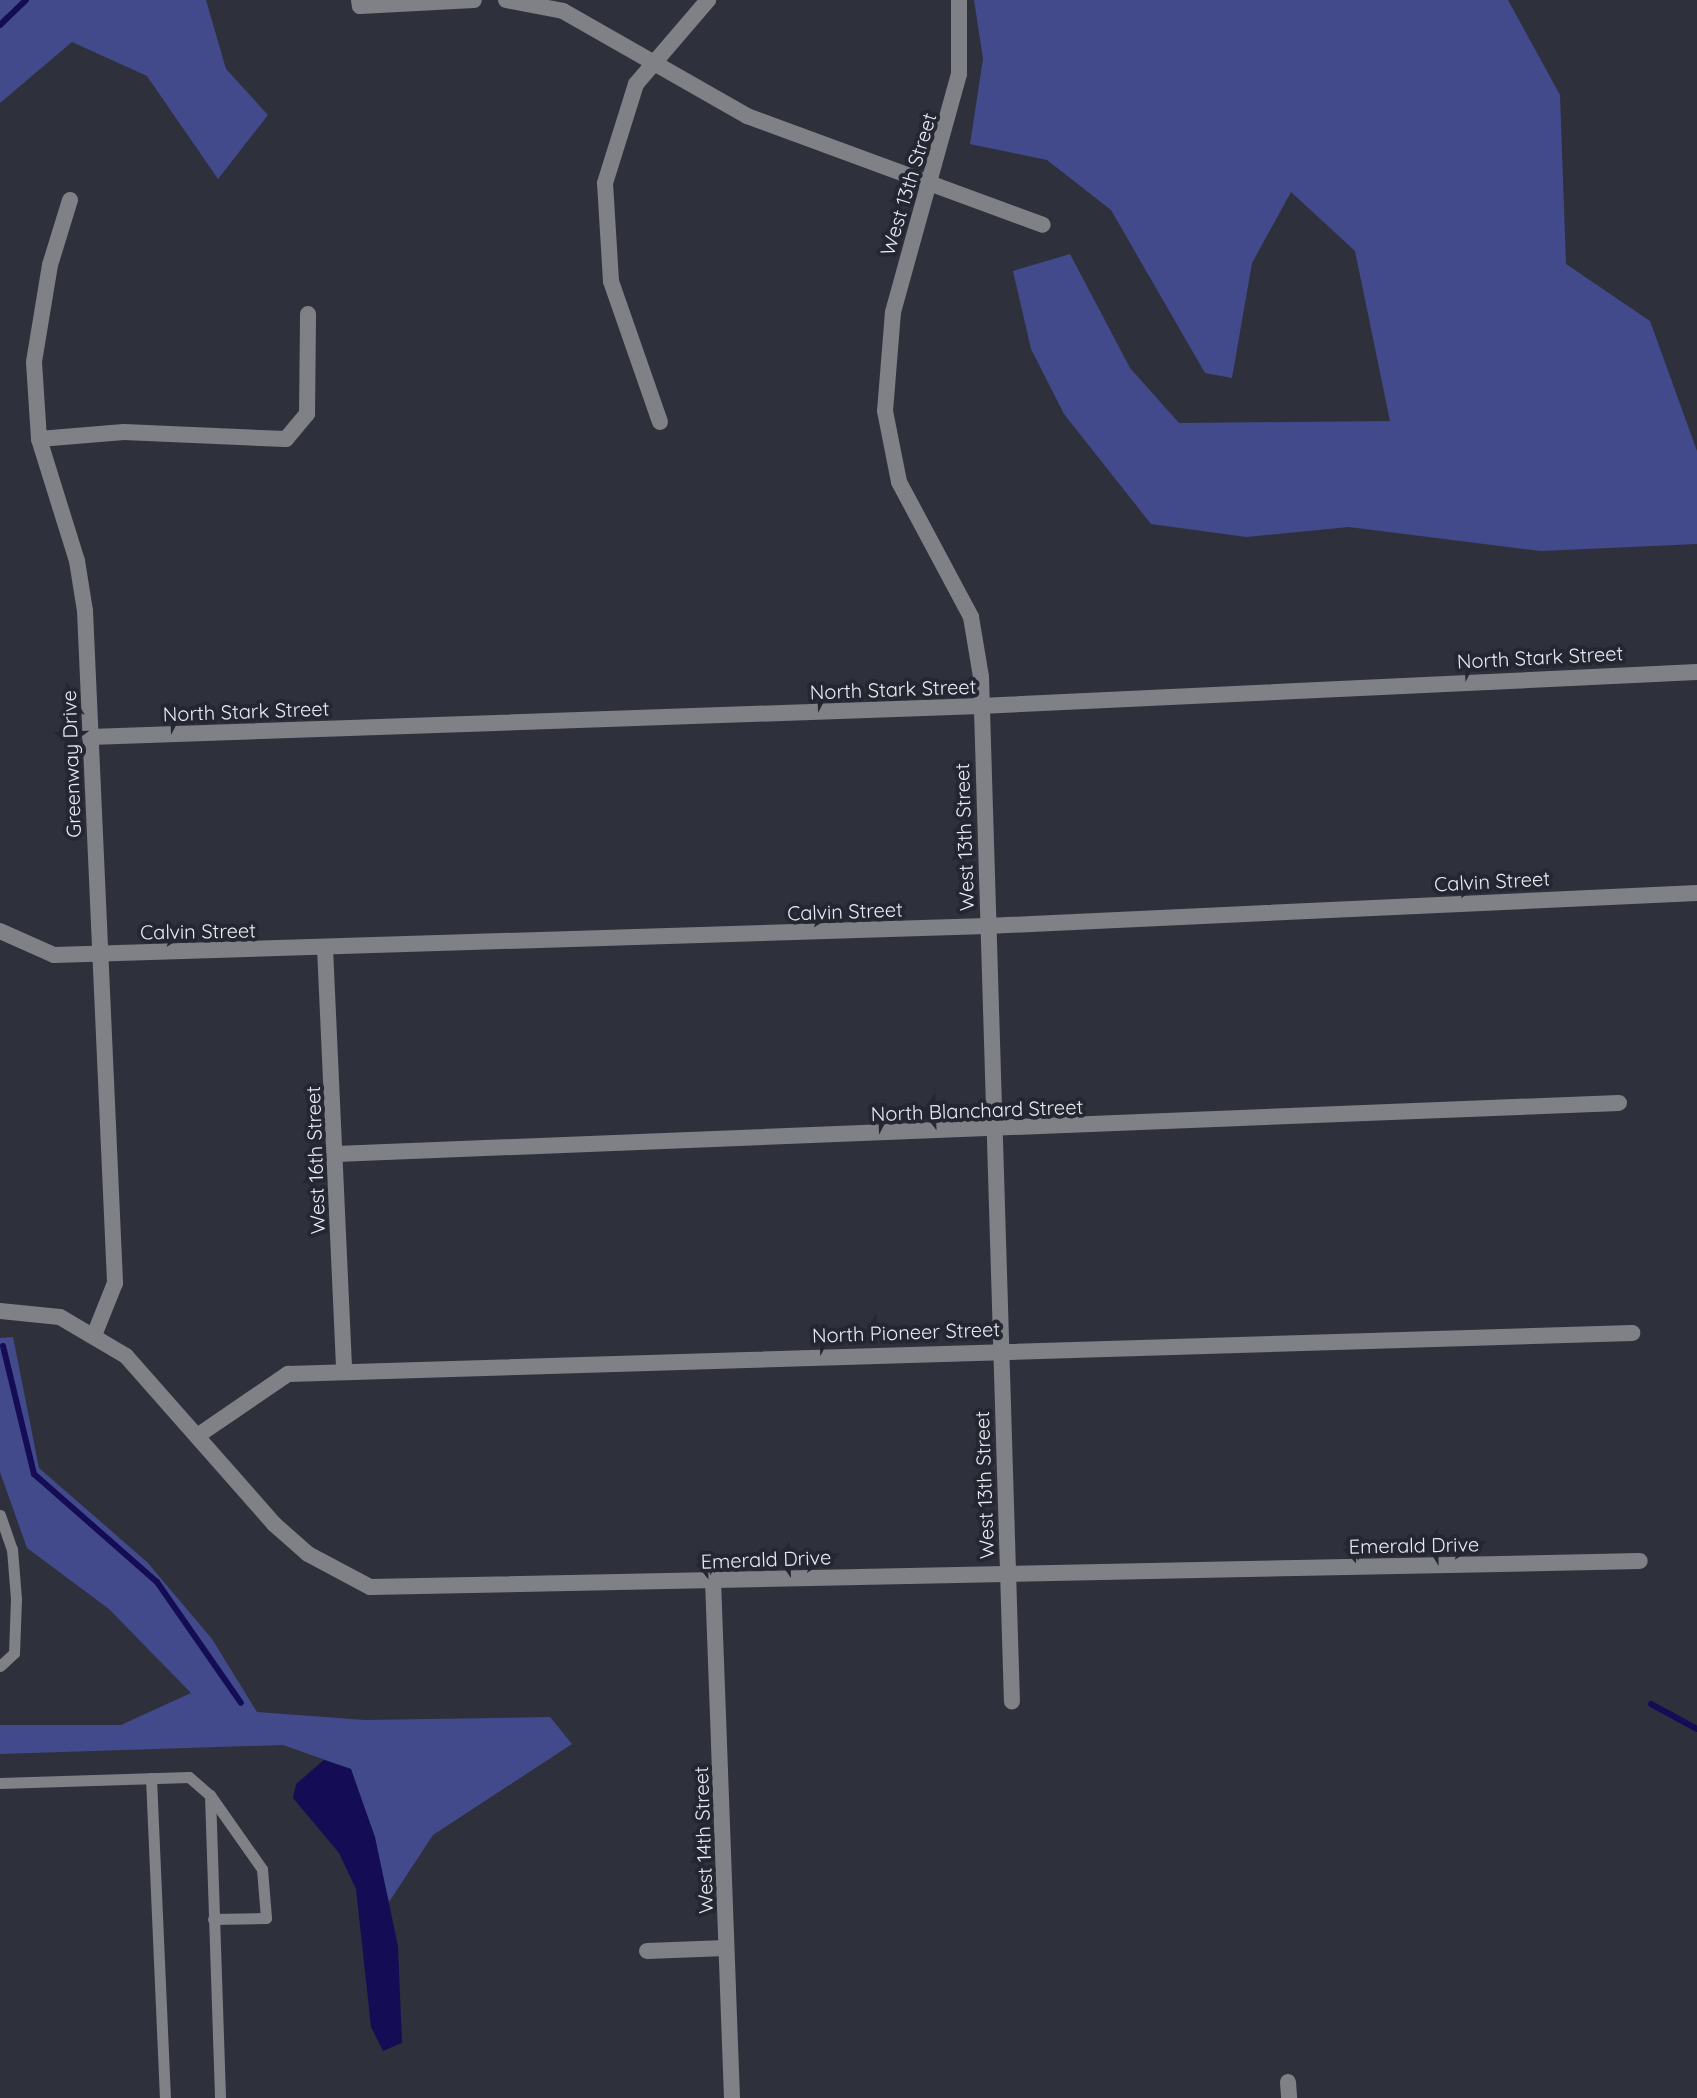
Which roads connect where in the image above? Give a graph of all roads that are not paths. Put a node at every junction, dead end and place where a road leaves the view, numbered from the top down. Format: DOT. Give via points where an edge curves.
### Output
graph roads {
  1 [pos="359,0"];
  2 [pos="474,0"];
  3 [pos="506,0"];
  4 [pos="708,0"];
  5 [pos="959,0"];
  6 [pos="655,58"];
  7 [pos="930,182"];
  8 [pos="70,200"];
  9 [pos="1043,225"];
  10 [pos="308,314"];
  11 [pos="660,422"];
  12 [pos="39,439"];
  13 [pos="1697,672"];
  14 [pos="980,706"];
  15 [pos="90,737"];
  16 [pos="1697,893"];
  17 [pos="987,926"];
  18 [pos="0,931"];
  19 [pos="325,948"];
  20 [pos="98,953"];
  21 [pos="1619,1103"];
  22 [pos="993,1130"];
  23 [pos="336,1154"];
  24 [pos="0,1311"];
  25 [pos="95,1333"];
  26 [pos="1632,1333"];
  27 [pos="1000,1349"];
  28 [pos="344,1371"];
  29 [pos="200,1434"];
  30 [pos="0,1515"];
  31 [pos="1640,1561"];
  32 [pos="1007,1572"];
  33 [pos="713,1580"];
  34 [pos="0,1666"];
  35 [pos="1012,1702"];
  36 [pos="151,1778"];
  37 [pos="0,1783"];
  38 [pos="210,1795"];
  39 [pos="213,1919"];
  40 [pos="726,1948"];
  41 [pos="647,1951"];
  42 [pos="165,2098"];
  43 [pos="220,2098"];
  44 [pos="732,2098"];
  1 -- 2 [label="street" via="360,6"];
  3 -- 6 [label="street" via="563,11"];
  4 -- 6 [label="street"];
  5 -- 7 [label="street, West 13th Street" via="959,74"];
  6 -- 7 [label="street" via="747,116"];
  6 -- 11 [label="street" via="636,84 605,183 611,281"];
  7 -- 9 [label="street"];
  7 -- 14 [label="street, West 13th Street" via="893,312 885,411 899,482 971,617"];
  8 -- 12 [label="street, Greenway Drive" via="50,265 34,362"];
  10 -- 12 [label="street" via="307,414 286,439 124,432"];
  12 -- 15 [label="street, Greenway Drive" via="77,561"];
  13 -- 14 [label="street, North Stark Street"];
  14 -- 15 [label="street, North Stark Street"];
  14 -- 17 [label="street, West 13th Street"];
  15 -- 20 [label="street, Greenway Drive"];
  16 -- 17 [label="street, Calvin Street"];
  17 -- 19 [label="street, Calvin Street"];
  17 -- 22 [label="street, West 13th Street"];
  18 -- 20 [label="street, Calvin Street" via="54,955"];
  19 -- 20 [label="street, Calvin Street"];
  19 -- 23 [label="street, West 16th Street"];
  20 -- 25 [label="street, Greenway Drive" via="115,1283"];
  21 -- 22 [label="street, North Blanchard Street"];
  22 -- 23 [label="street, North Blanchard Street"];
  22 -- 27 [label="street, West 13th Street"];
  23 -- 28 [label="street, West 16th Street"];
  24 -- 25 [label="street, Emerald Drive" via="60,1317"];
  25 -- 29 [label="street, Emerald Drive" via="126,1356"];
  26 -- 27 [label="street, North Pioneer Street"];
  27 -- 28 [label="street, North Pioneer Street"];
  27 -- 32 [label="street, West 13th Street"];
  28 -- 29 [label="street, North Pioneer Street" via="288,1374"];
  29 -- 33 [label="street, Emerald Drive" via="274,1524 308,1554 370,1587"];
  30 -- 34 [label="lane" via="12,1549 16,1599 14,1653"];
  31 -- 32 [label="street, Emerald Drive"];
  32 -- 33 [label="street, Emerald Drive"];
  32 -- 35 [label="street, West 13th Street"];
  33 -- 40 [label="street, West 14th Street"];
  36 -- 37 [label="lane"];
  36 -- 38 [label="lane" via="189,1777"];
  36 -- 42 [label="lane"];
  38 -- 39 [label="lane"];
  38 -- 39 [label="lane" via="262,1869 266,1918"];
  39 -- 43 [label="lane"];
  40 -- 41 [label="street"];
  40 -- 44 [label="street, West 14th Street"];
}
